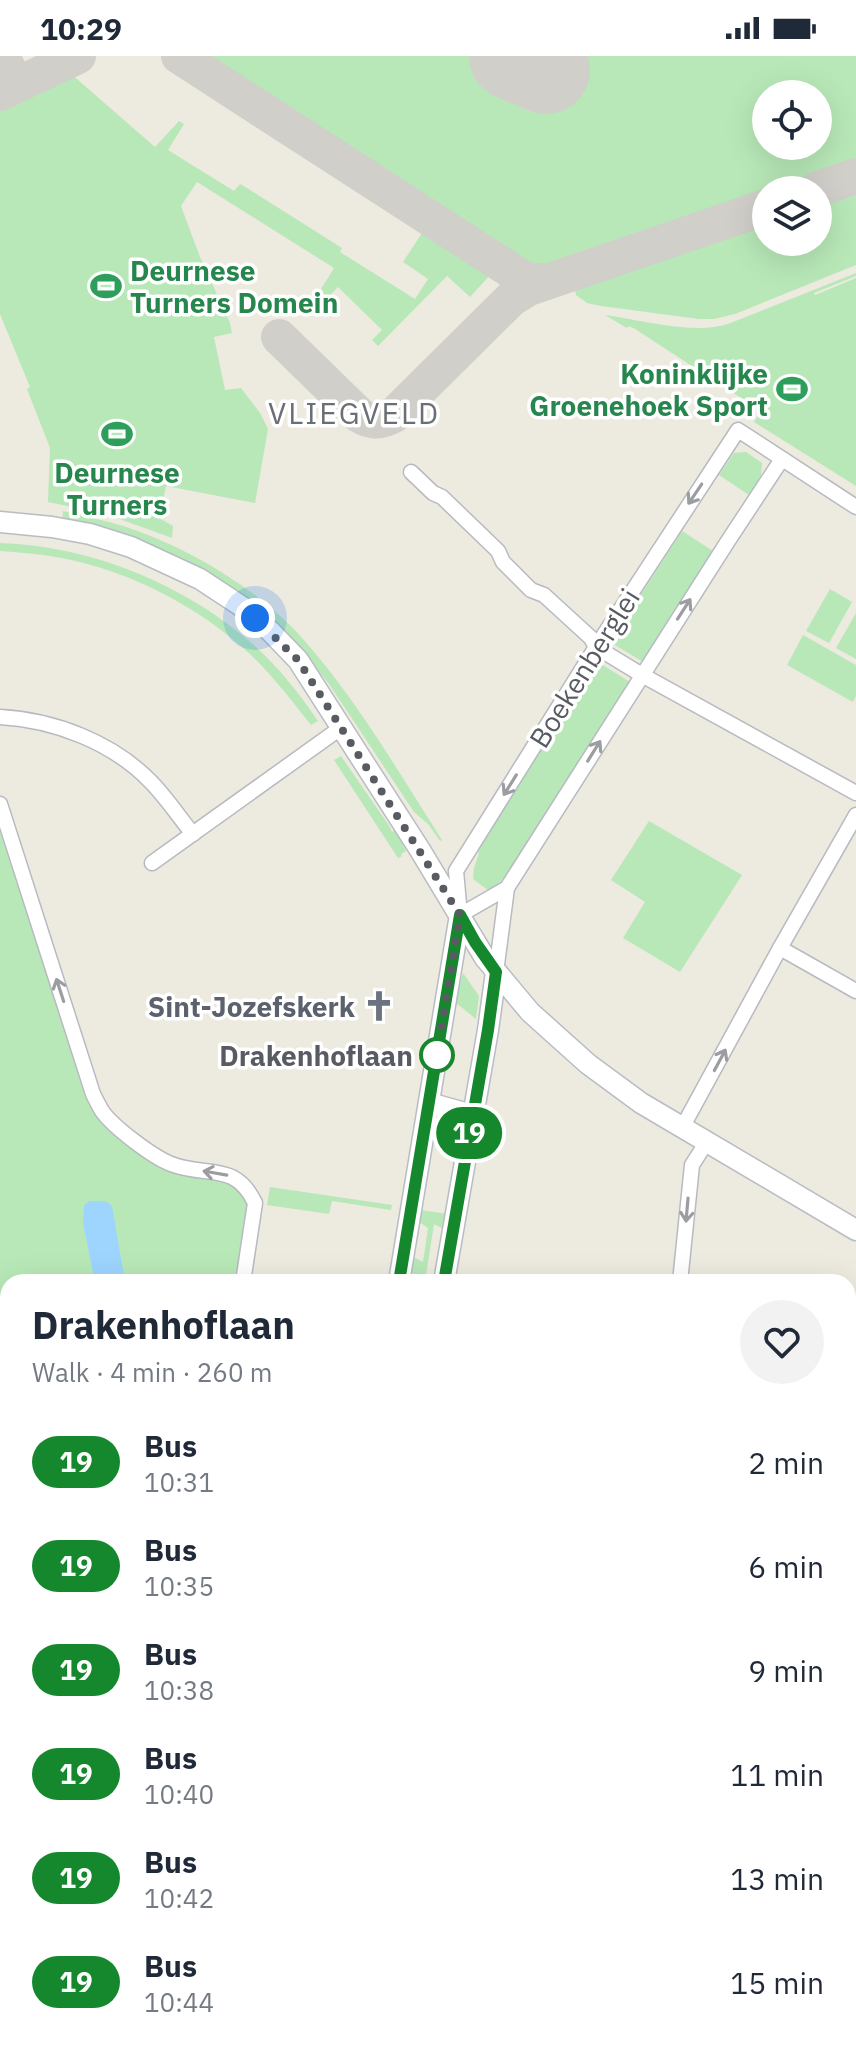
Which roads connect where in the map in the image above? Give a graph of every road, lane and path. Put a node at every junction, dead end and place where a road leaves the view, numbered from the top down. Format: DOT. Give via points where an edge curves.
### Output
graph roads {
  1 [pos="782,459"];
  2 [pos="411,472"];
  3 [pos="856,507"];
  4 [pos="0,522"];
  5 [pos="0,534"];
  6 [pos="596,647"];
  7 [pos="642,675"];
  8 [pos="0,717"];
  9 [pos="342,727"];
  10 [pos="856,793"];
  11 [pos="0,804"];
  12 [pos="856,815"];
  13 [pos="193,834"];
  14 [pos="152,863"];
  15 [pos="507,888"];
  16 [pos="460,915"];
  17 [pos="780,948"];
  18 [pos="496,972"];
  19 [pos="856,991"];
  20 [pos="429,1103"];
  21 [pos="472,1115"];
  22 [pos="682,1128"];
  23 [pos="706,1143"];
  24 [pos="856,1230"];
  25 [pos="244,1274"];
  26 [pos="400,1274"];
  27 [pos="445,1274"];
  28 [pos="681,1274"];
  1 -- 3 [label="street"];
  1 -- 6 [label="street, Boekenberglei, one-way" via="738,430"];
  7 -- 1 [label="street, Boekenberglei, one-way"];
  2 -- 6 [label="street"];
  4 -- 9 [label="street" via="90,534 200,579 241,606 298,660"];
  5 -- 9 [label="street" via="84,545 194,589 261,641"];
  6 -- 7 [label="street"];
  6 -- 16 [label="street, Boekenberglei, one-way" via="456,871"];
  7 -- 10 [label="street"];
  15 -- 7 [label="street, Boekenberglei, one-way"];
  8 -- 13 [label="street" via="45,724 104,747 151,782"];
  9 -- 13 [label="street"];
  9 -- 16 [label="street"];
  25 -- 11 [label="street, one-way" via="255,1203 249,1192 235,1177 159,1158 112,1122 93,1094"];
  12 -- 17 [label="street"];
  13 -- 14 [label="street"];
  15 -- 16 [label="street, Boekenberglei"];
  15 -- 18 [label="street, Boekenberglei"];
  16 -- 18 [label="street"];
  16 -- 20 [label="street, Boekenberglei"];
  17 -- 19 [label="street"];
  22 -- 17 [label="street, one-way"];
  18 -- 21 [label="street, Boekenberglei"];
  18 -- 22 [label="street" via="530,1012 588,1064"];
  20 -- 21 [label="street"];
  20 -- 26 [label="street, Boekenberglei"];
  21 -- 27 [label="street, Boekenberglei"];
  22 -- 23 [label="street"];
  23 -- 24 [label="street"];
  23 -- 28 [label="street, one-way" via="692,1165"];
}
